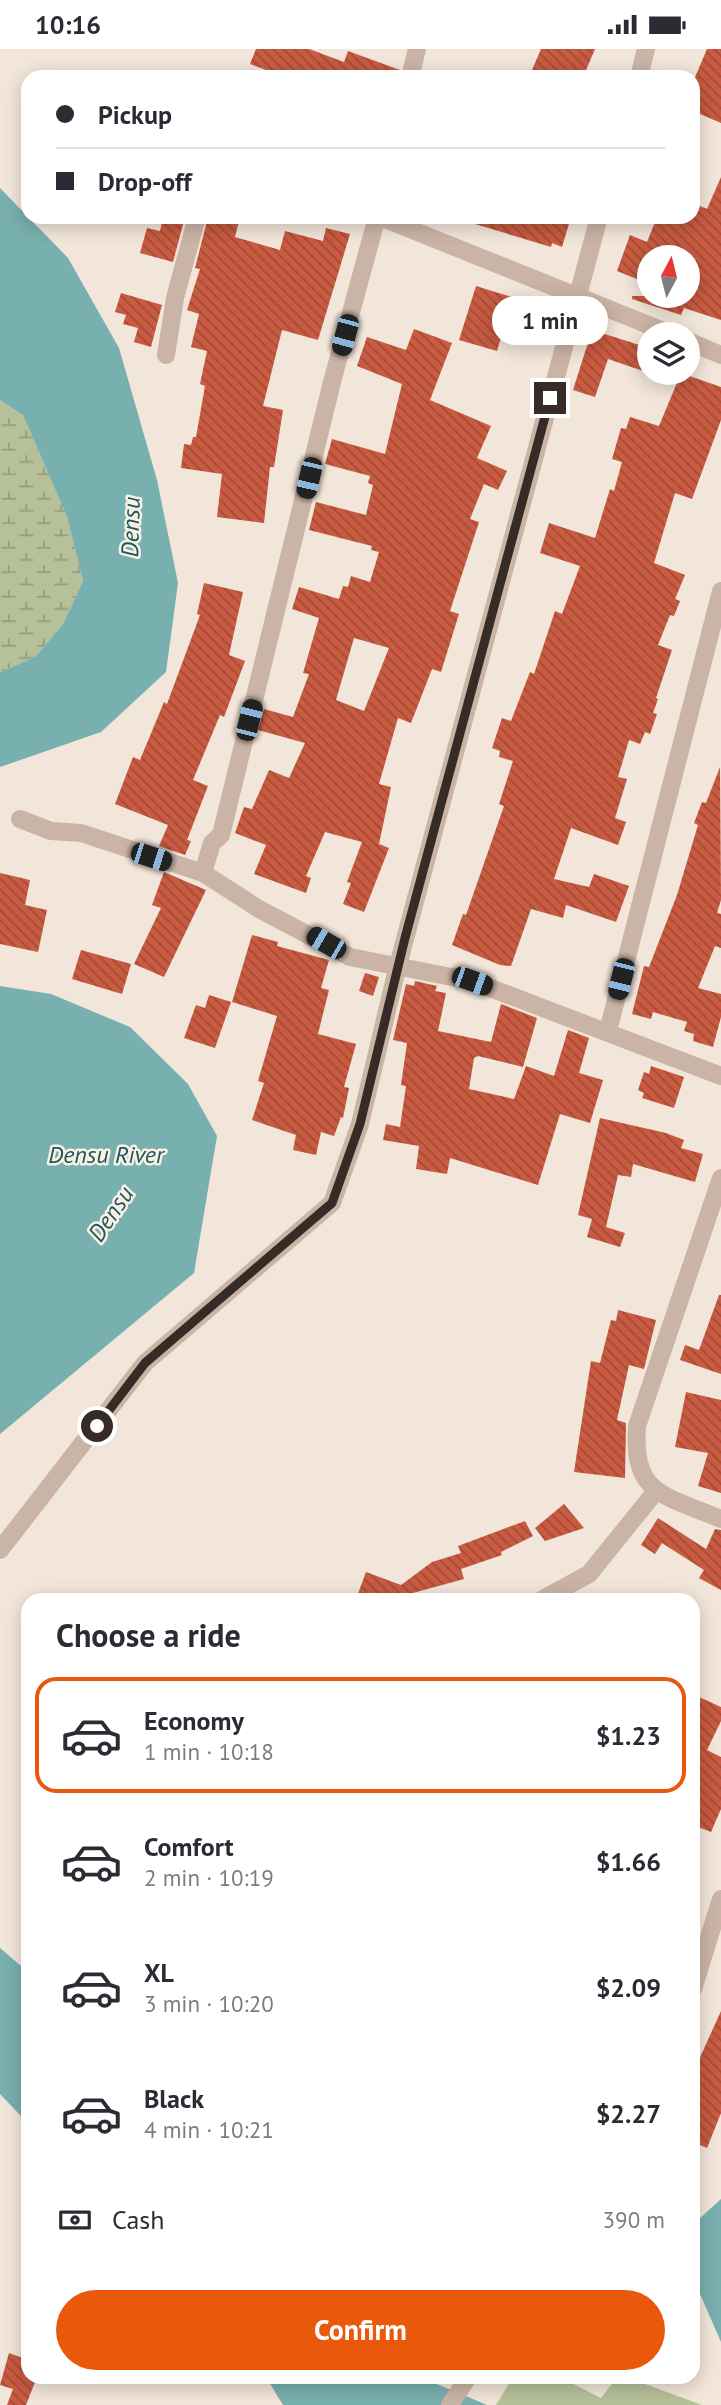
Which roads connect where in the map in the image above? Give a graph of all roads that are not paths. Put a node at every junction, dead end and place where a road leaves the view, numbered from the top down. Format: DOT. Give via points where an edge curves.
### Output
graph roads {
  1 [pos="417,49"];
  2 [pos="646,49"];
  3 [pos="412,70"];
  4 [pos="641,70"];
  5 [pos="195,224"];
  6 [pos="377,224"];
  7 [pos="397,224"];
  8 [pos="597,224"];
  9 [pos="577,296"];
  10 [pos="641,322"];
  11 [pos="700,346"];
  12 [pos="166,355"];
  13 [pos="721,355"];
  14 [pos="721,591"];
  15 [pos="20,819"];
  16 [pos="204,873"];
  17 [pos="398,965"];
  18 [pos="608,1031"];
  19 [pos="721,1076"];
  20 [pos="721,1178"];
  21 [pos="656,1491"];
  22 [pos="721,1519"];
  23 [pos="0,1550"];
  24 [pos="554,1593"];
  25 [pos="721,1899"];
  26 [pos="700,1966"];
  27 [pos="464,2384"];
  28 [pos="450,2405"];
  1 -- 3 [label="street"];
  2 -- 4 [label="street"];
  5 -- 12 [label="street" via="175,297"];
  6 -- 16 [label="street" via="331,382 221,835 212,843"];
  7 -- 9 [label="street"];
  8 -- 9 [label="street"];
  9 -- 10 [label="street"];
  9 -- 17 [label="street"];
  11 -- 13 [label="street"];
  14 -- 18 [label="street"];
  15 -- 16 [label="street"];
  16 -- 17 [label="street" via="259,909 350,957"];
  17 -- 18 [label="street" via="472,981"];
  17 -- 23 [label="street" via="360,1124 332,1203 145,1363"];
  18 -- 19 [label="street"];
  20 -- 21 [label="street" via="637,1426 635,1455 641,1475"];
  21 -- 22 [label="street"];
  21 -- 24 [label="street" via="589,1574"];
  25 -- 26 [label="street"];
  27 -- 28 [label="street"];
}
